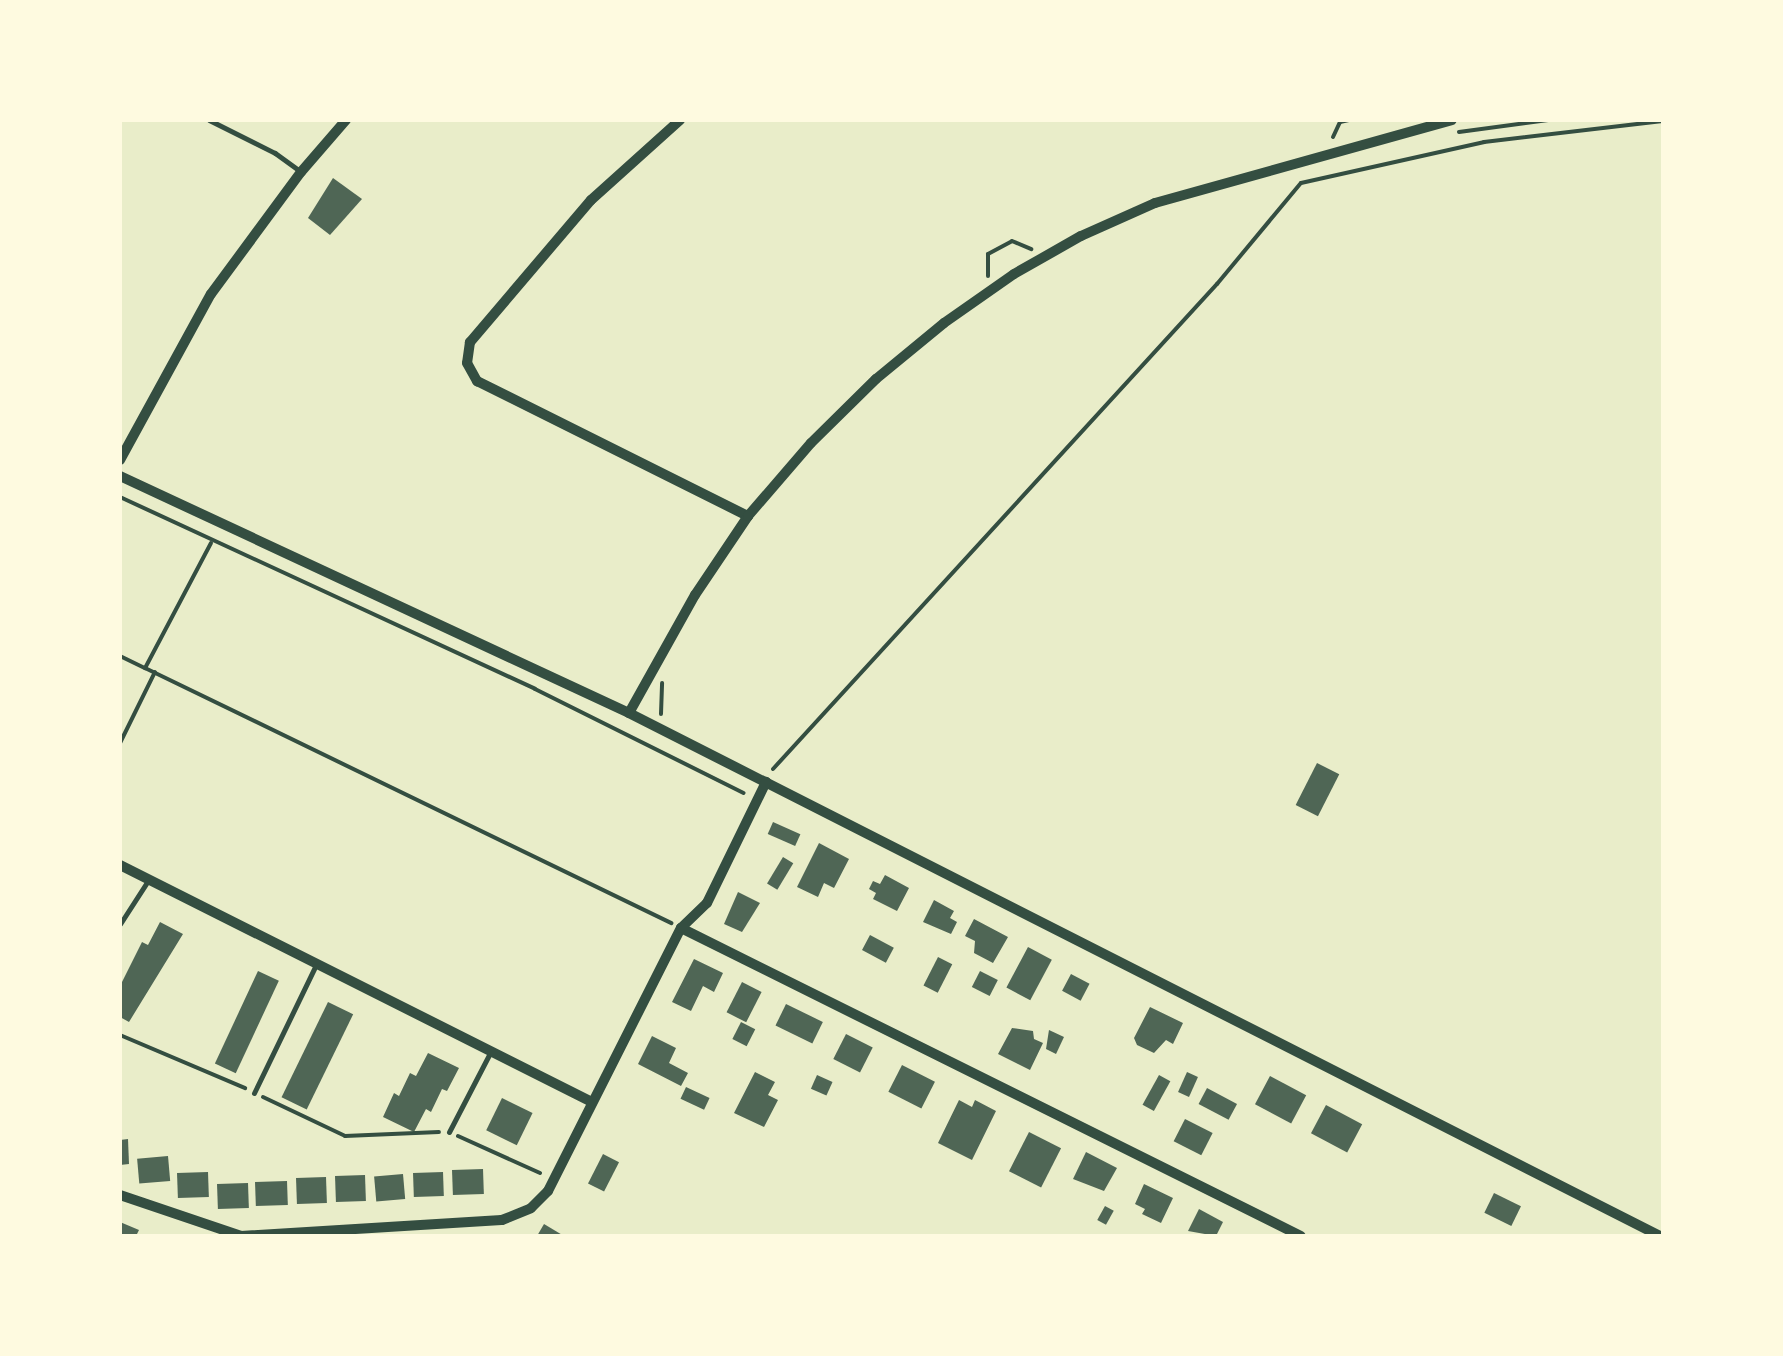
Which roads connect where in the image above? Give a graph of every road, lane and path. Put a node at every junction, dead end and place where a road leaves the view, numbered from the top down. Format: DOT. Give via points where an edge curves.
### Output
graph roads {
  1 [pos="209,120"];
  2 [pos="346,120"];
  3 [pos="680,120"];
  4 [pos="1349,120"];
  5 [pos="1452,120"];
  6 [pos="1548,120"];
  7 [pos="1663,121"];
  8 [pos="1444,135"];
  9 [pos="1332,139"];
  10 [pos="1328,168"];
  11 [pos="301,172"];
  12 [pos="1292,178"];
  13 [pos="1031,249"];
  14 [pos="975,286"];
  15 [pos="120,460"];
  16 [pos="120,476"];
  17 [pos="120,497"];
  18 [pos="748,516"];
  19 [pos="210,543"];
  20 [pos="120,656"];
  21 [pos="145,668"];
  22 [pos="155,672"];
  23 [pos="662,679"];
  24 [pos="629,713"];
  25 [pos="661,715"];
  26 [pos="120,743"];
  27 [pos="766,782"];
  28 [pos="758,800"];
  29 [pos="120,865"];
  30 [pos="149,880"];
  31 [pos="120,924"];
  32 [pos="676,925"];
  33 [pos="316,965"];
  34 [pos="120,1035"];
  35 [pos="491,1051"];
  36 [pos="254,1093"];
  37 [pos="592,1102"];
  38 [pos="449,1132"];
  39 [pos="554,1179"];
  40 [pos="120,1195"];
  41 [pos="1660,1235"];
  42 [pos="1301,1236"];
  1 -- 11 [label="lane"];
  2 -- 11 [label="street"];
  3 -- 18 [label="street" via="591,200 470,342 467,363 477,381"];
  4 -- 9 [label="path" via="1340,122"];
  5 -- 18 [label="street" via="1155,204 1081,236 1014,274 876,379"];
  6 -- 8 [label="path"];
  7 -- 27 [label="path" via="1484,142 1301,183"];
  10 -- 12 [label="path"];
  11 -- 15 [label="street" via="211,294"];
  13 -- 14 [label="path" via="1012,240 988,254 988,276"];
  16 -- 24 [label="street"];
  17 -- 28 [label="path"];
  18 -- 24 [label="street"];
  19 -- 21 [label="path"];
  20 -- 21 [label="path"];
  21 -- 22 [label="path"];
  22 -- 26 [label="path"];
  22 -- 32 [label="path"];
  23 -- 25 [label="path"];
  24 -- 27 [label="street"];
  27 -- 28 [label="street"];
  27 -- 41 [label="street"];
  28 -- 32 [label="street" via="707,903"];
  29 -- 30 [label="street"];
  30 -- 31 [label="lane"];
  30 -- 33 [label="street"];
  32 -- 37 [label="street"];
  32 -- 42 [label="street"];
  33 -- 35 [label="street"];
  33 -- 36 [label="lane"];
  34 -- 36 [label="path"];
  35 -- 37 [label="street"];
  35 -- 38 [label="lane"];
  36 -- 38 [label="path" via="345,1136"];
  37 -- 39 [label="street"];
  38 -- 39 [label="path"];
  39 -- 40 [label="street" via="531,1208 502,1220 240,1236"];
}
